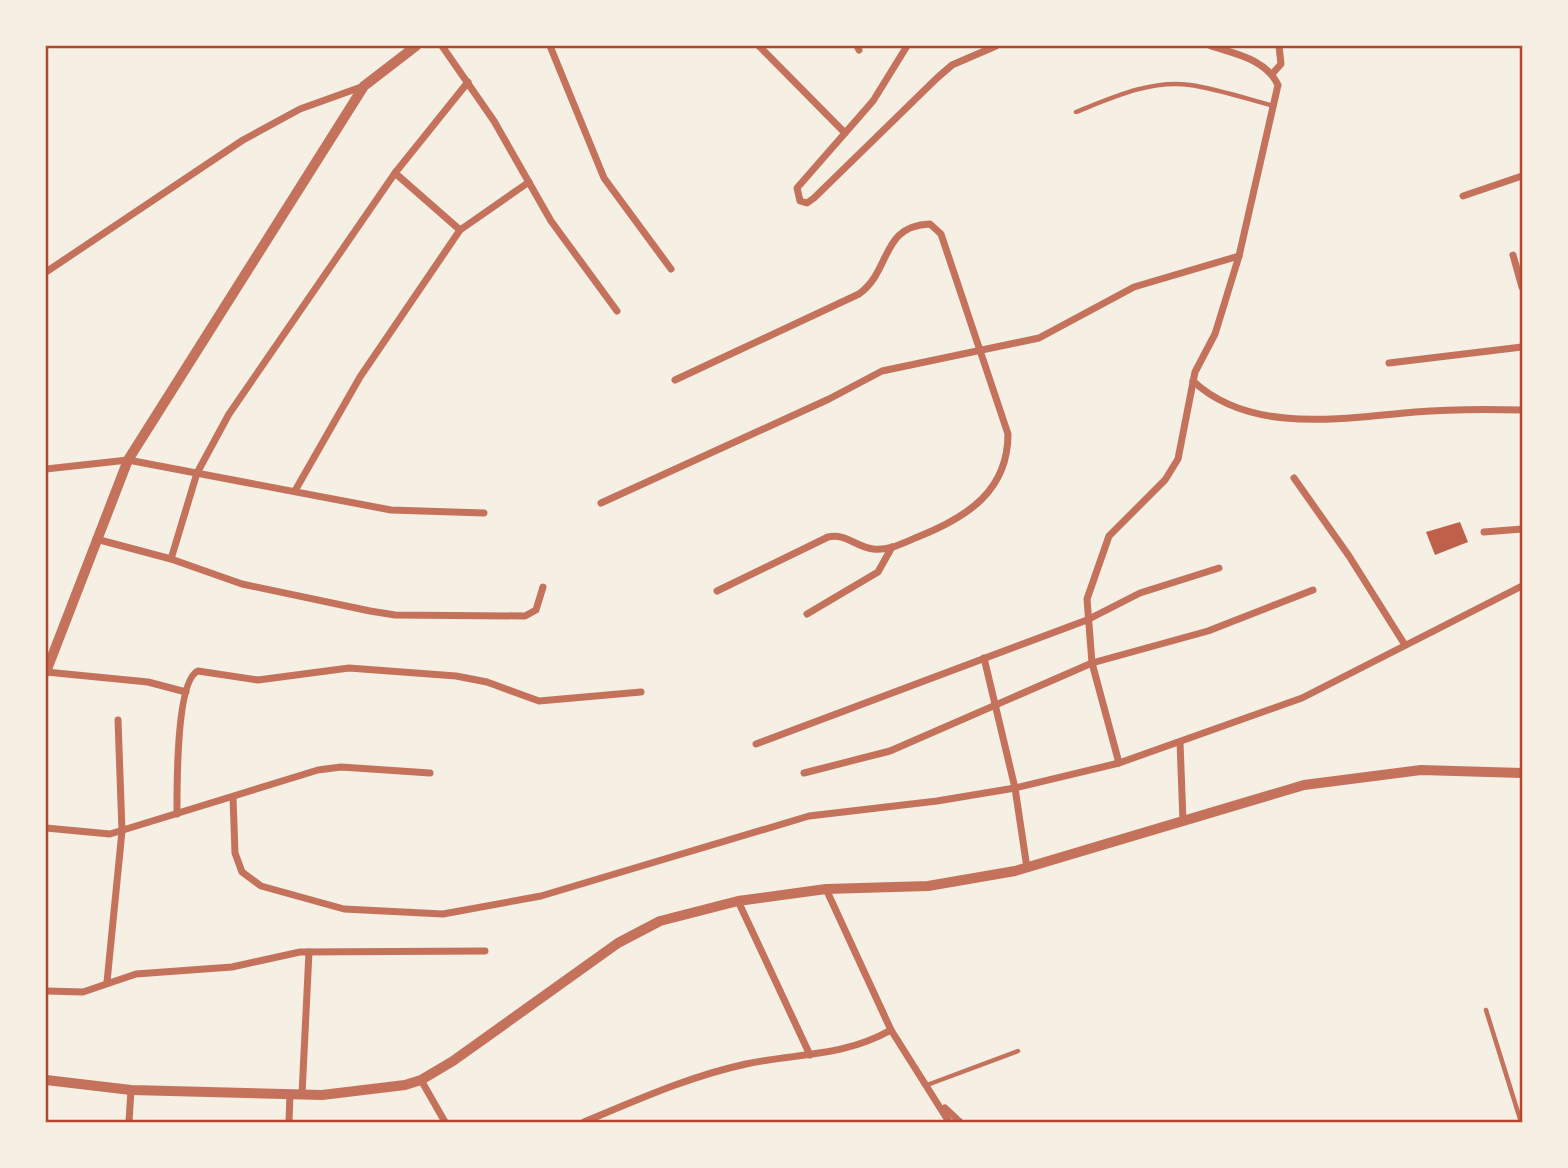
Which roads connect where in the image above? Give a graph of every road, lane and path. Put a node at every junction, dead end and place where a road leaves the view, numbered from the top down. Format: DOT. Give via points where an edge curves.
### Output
graph roads {
  1 [pos="416,46"];
  2 [pos="442,46"];
  3 [pos="550,46"];
  4 [pos="759,46"];
  5 [pos="907,46"];
  6 [pos="996,46"];
  7 [pos="1211,46"];
  8 [pos="1279,46"];
  9 [pos="1273,73"];
  10 [pos="468,82"];
  11 [pos="364,86"];
  12 [pos="1274,106"];
  13 [pos="1076,112"];
  14 [pos="845,134"];
  15 [pos="395,173"];
  16 [pos="1522,176"];
  17 [pos="529,182"];
  18 [pos="1463,196"];
  19 [pos="460,230"];
  20 [pos="1513,255"];
  21 [pos="1239,256"];
  22 [pos="671,269"];
  23 [pos="46,272"];
  24 [pos="1522,287"];
  25 [pos="617,311"];
  26 [pos="1522,347"];
  27 [pos="978,351"];
  28 [pos="1389,363"];
  29 [pos="675,380"];
  30 [pos="1193,381"];
  31 [pos="1522,410"];
  32 [pos="128,460"];
  33 [pos="46,469"];
  34 [pos="197,473"];
  35 [pos="1294,478"];
  36 [pos="296,489"];
  37 [pos="601,503"];
  38 [pos="484,513"];
  39 [pos="1522,529"];
  40 [pos="1484,533"];
  41 [pos="96,539"];
  42 [pos="892,547"];
  43 [pos="171,559"];
  44 [pos="1219,568"];
  45 [pos="1522,586"];
  46 [pos="542,587"];
  47 [pos="1313,590"];
  48 [pos="716,591"];
  49 [pos="807,614"];
  50 [pos="1087,620"];
  51 [pos="1405,645"];
  52 [pos="984,658"];
  53 [pos="1092,663"];
  54 [pos="46,672"];
  55 [pos="186,692"];
  56 [pos="640,692"];
  57 [pos="996,704"];
  58 [pos="118,720"];
  59 [pos="1180,743"];
  60 [pos="756,744"];
  61 [pos="1119,763"];
  62 [pos="430,773"];
  63 [pos="804,773"];
  64 [pos="1522,773"];
  65 [pos="1015,788"];
  66 [pos="233,797"];
  67 [pos="177,814"];
  68 [pos="1183,821"];
  69 [pos="46,828"];
  70 [pos="122,831"];
  71 [pos="1027,868"];
  72 [pos="826,889"];
  73 [pos="738,901"];
  74 [pos="485,951"];
  75 [pos="309,952"];
  76 [pos="107,982"];
  77 [pos="46,991"];
  78 [pos="1486,1010"];
  79 [pos="891,1030"];
  80 [pos="1017,1051"];
  81 [pos="810,1055"];
  82 [pos="46,1080"];
  83 [pos="421,1080"];
  84 [pos="927,1085"];
  85 [pos="131,1090"];
  86 [pos="290,1094"];
  87 [pos="302,1094"];
  88 [pos="939,1102"];
  89 [pos="129,1122"];
  90 [pos="289,1122"];
  91 [pos="445,1122"];
  92 [pos="584,1122"];
  93 [pos="949,1122"];
  94 [pos="960,1122"];
  95 [pos="1521,1122"];
  1 -- 11 [label="street"];
  2 -- 10 [label="street"];
  3 -- 22 [label="street" via="604,178"];
  4 -- 14 [label="street"];
  5 -- 14 [label="street" via="873,102"];
  6 -- 14 [label="street" via="952,65 814,198 800,201 797,188"];
  7 -- 9 [label="street" via="1249,58"];
  8 -- 9 [label="street" via="1281,64"];
  9 -- 12 [label="street" via="1278,85"];
  10 -- 15 [label="street"];
  10 -- 17 [label="street"];
  11 -- 23 [label="street" via="300,109 243,140"];
  11 -- 32 [label="street"];
  12 -- 13 [label="lane" via="1188,84 1129,92"];
  12 -- 21 [label="street"];
  15 -- 19 [label="street"];
  15 -- 34 [label="street" via="229,414"];
  16 -- 18 [label="street"];
  17 -- 19 [label="street"];
  17 -- 25 [label="street" via="551,221"];
  19 -- 36 [label="street" via="360,377"];
  20 -- 24 [label="street"];
  21 -- 27 [label="street" via="1134,287 1039,338"];
  21 -- 30 [label="street" via="1215,334"];
  26 -- 28 [label="street"];
  27 -- 29 [label="street" via="941,234 930,223 918,224 897,235 871,286 859,294"];
  27 -- 37 [label="street" via="882,370 791,417"];
  27 -- 42 [label="street" via="1003,410 1008,453 975,509"];
  30 -- 31 [label="street" via="1240,410 1291,418 1368,418 1462,408"];
  30 -- 50 [label="street" via="1178,459 1165,480 1108,536 1092,581"];
  32 -- 33 [label="street"];
  32 -- 34 [label="street"];
  32 -- 41 [label="street"];
  34 -- 36 [label="street"];
  34 -- 43 [label="street"];
  35 -- 51 [label="street"];
  36 -- 38 [label="street" via="391,510"];
  39 -- 40 [label="street"];
  41 -- 43 [label="street"];
  41 -- 54 [label="street"];
  42 -- 48 [label="street" via="874,549 838,535 828,537"];
  42 -- 49 [label="street" via="878,572"];
  43 -- 46 [label="street" via="242,584 395,615 525,616 536,610"];
  44 -- 50 [label="street" via="1140,593"];
  45 -- 51 [label="street"];
  47 -- 53 [label="street" via="1208,631"];
  50 -- 52 [label="street"];
  50 -- 53 [label="street"];
  51 -- 59 [label="street" via="1302,698"];
  52 -- 57 [label="street"];
  52 -- 60 [label="street"];
  53 -- 57 [label="street"];
  53 -- 61 [label="street"];
  54 -- 55 [label="street" via="148,682"];
  55 -- 56 [label="street" via="189,679 198,671 258,680 349,668 475,679 539,701"];
  55 -- 67 [label="street"];
  57 -- 63 [label="street" via="890,751"];
  57 -- 65 [label="street"];
  58 -- 70 [label="street"];
  59 -- 61 [label="street"];
  59 -- 68 [label="street"];
  61 -- 65 [label="street"];
  62 -- 66 [label="street" via="341,767"];
  64 -- 68 [label="street" via="1421,770 1304,785"];
  65 -- 66 [label="street" via="810,816 541,897 443,914 344,909 261,886 242,872 235,853"];
  65 -- 71 [label="street"];
  66 -- 67 [label="street"];
  67 -- 70 [label="street"];
  68 -- 71 [label="street"];
  69 -- 70 [label="street" via="99,834"];
  70 -- 76 [label="street"];
  71 -- 72 [label="street" via="928,886"];
  72 -- 73 [label="street"];
  72 -- 79 [label="street"];
  73 -- 81 [label="street"];
  73 -- 83 [label="street" via="640,930"];
  74 -- 75 [label="street"];
  75 -- 76 [label="street" via="232,967 136,974"];
  75 -- 87 [label="street"];
  76 -- 77 [label="street" via="83,992"];
  78 -- 95 [label="lane"];
  79 -- 81 [label="street" via="852,1048"];
  79 -- 84 [label="street"];
  80 -- 84 [label="lane"];
  81 -- 92 [label="street" via="746,1064 698,1077"];
  82 -- 85 [label="street"];
  83 -- 87 [label="street" via="369,1091"];
  83 -- 91 [label="street"];
  84 -- 88 [label="street"];
  85 -- 86 [label="street"];
  85 -- 89 [label="street"];
  86 -- 87 [label="street"];
  86 -- 90 [label="street"];
  88 -- 93 [label="street"];
  88 -- 94 [label="street"];
}
